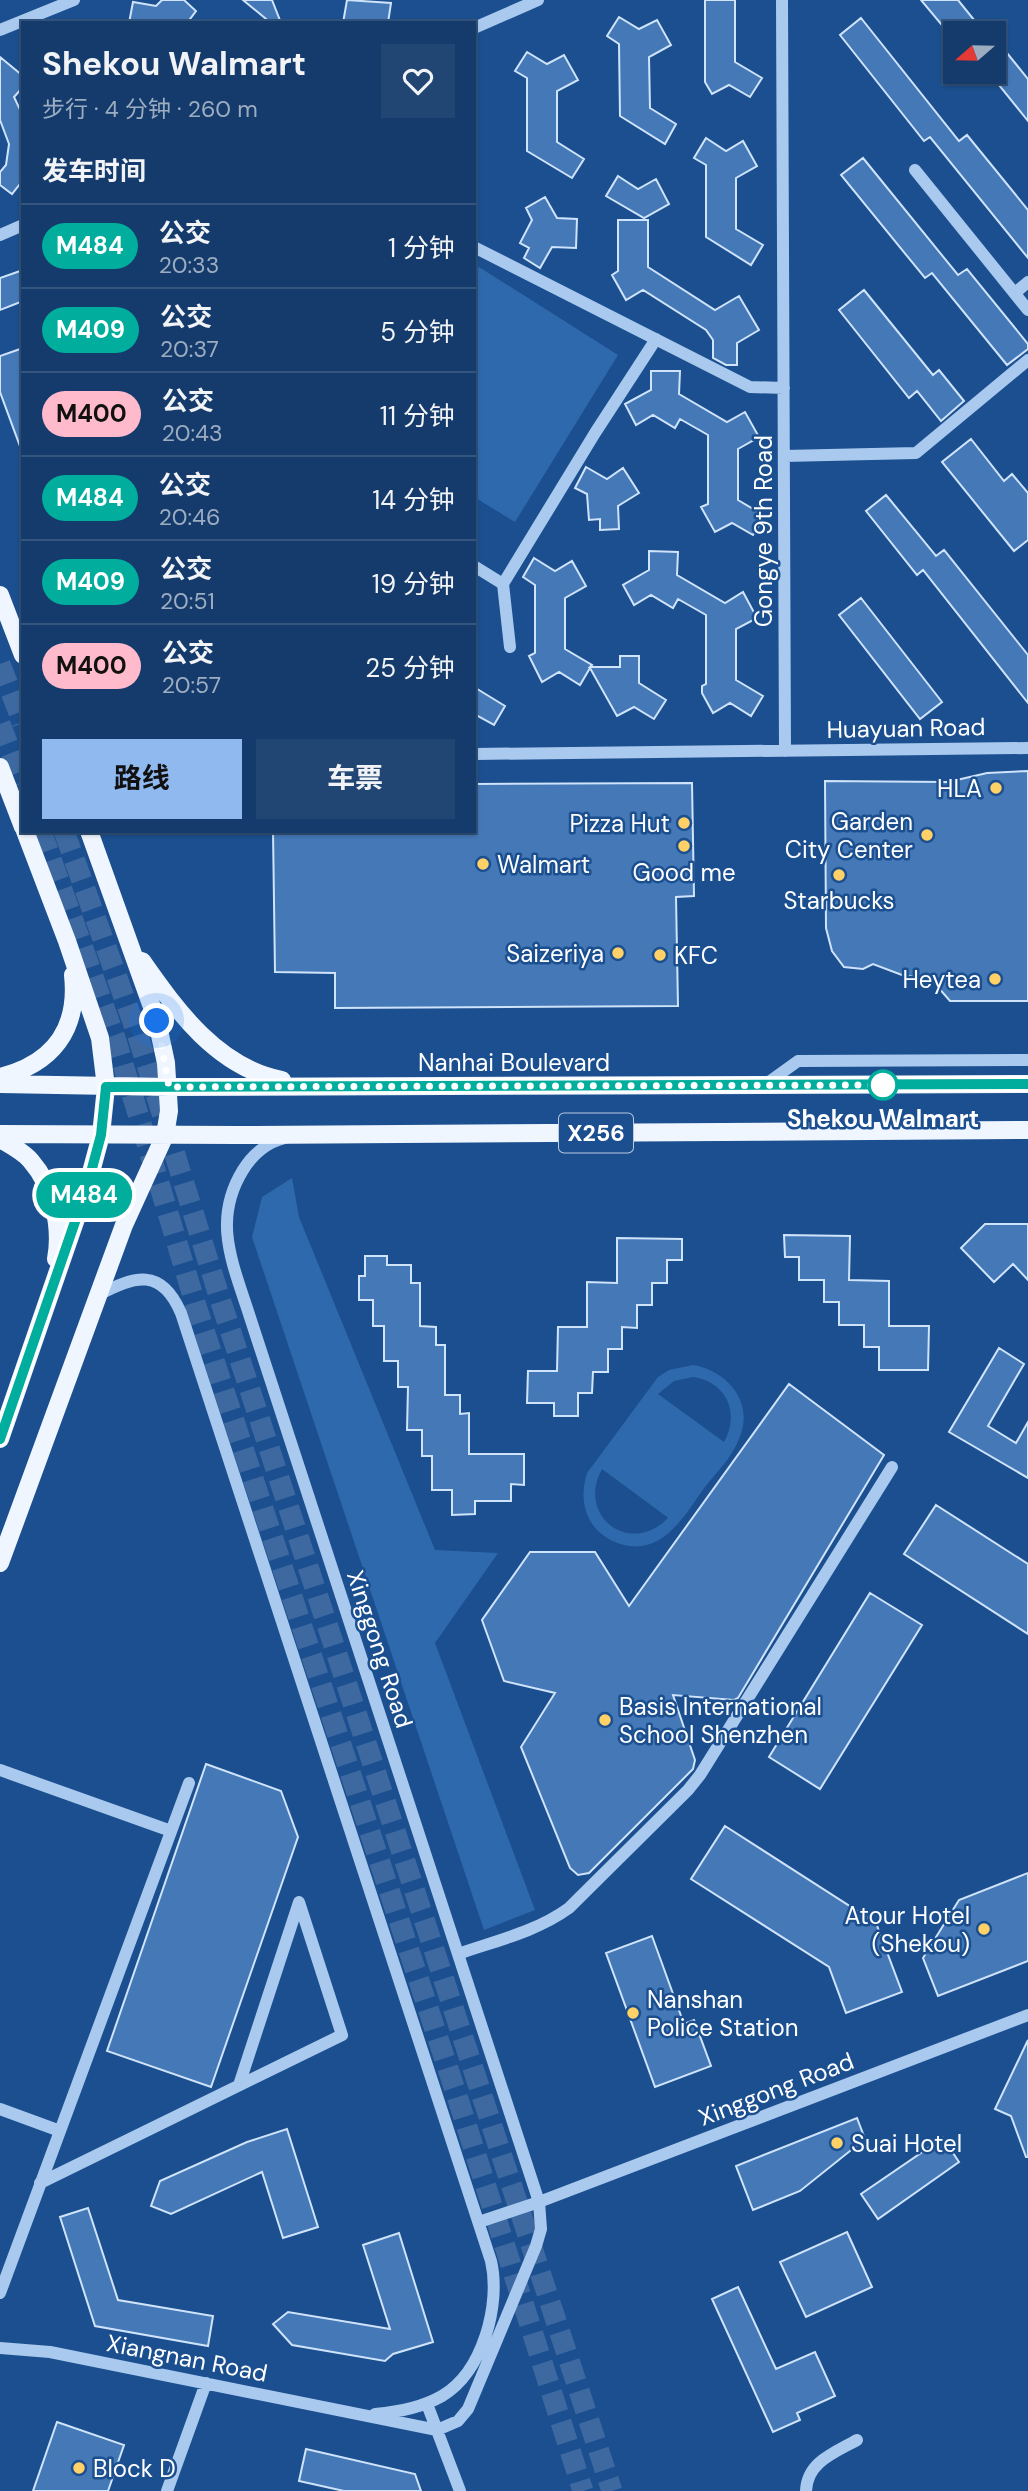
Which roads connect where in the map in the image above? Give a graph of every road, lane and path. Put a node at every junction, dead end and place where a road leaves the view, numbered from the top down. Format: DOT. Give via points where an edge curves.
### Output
graph roads {
  1 [pos="74,0"];
  2 [pos="538,0"];
  3 [pos="782,0"];
  4 [pos="21,21"];
  5 [pos="22,21"];
  6 [pos="476,27"];
  7 [pos="0,30"];
  8 [pos="915,170"];
  9 [pos="21,226"];
  10 [pos="0,235"];
  11 [pos="476,248"];
  12 [pos="1028,282"];
  13 [pos="1015,293"];
  14 [pos="1028,310"];
  15 [pos="656,339"];
  16 [pos="1028,360"];
  17 [pos="783,388"];
  18 [pos="784,456"];
  19 [pos="476,567"];
  20 [pos="503,584"];
  21 [pos="0,595"];
  22 [pos="510,647"];
  23 [pos="21,650"];
  24 [pos="1028,748"];
  25 [pos="785,751"];
  26 [pos="476,754"];
  27 [pos="0,767"];
  28 [pos="21,821"];
  29 [pos="26,833"];
  30 [pos="90,833"];
  31 [pos="100,833"];
  32 [pos="96,849"];
  33 [pos="66,941"];
  34 [pos="130,944"];
  35 [pos="1028,1060"];
  36 [pos="0,1077"];
  37 [pos="0,1084"];
  38 [pos="1028,1084"];
  39 [pos="765,1086"];
  40 [pos="106,1087"];
  41 [pos="169,1087"];
  42 [pos="317,1087"];
  43 [pos="1028,1130"];
  44 [pos="101,1135"];
  45 [pos="165,1135"];
  46 [pos="295,1135"];
  47 [pos="0,1137"];
  48 [pos="49,1294"];
  49 [pos="98,1295"];
  50 [pos="0,1439"];
  51 [pos="892,1466"];
  52 [pos="0,1563"];
  53 [pos="0,1770"];
  54 [pos="189,1783"];
  55 [pos="171,1831"];
  56 [pos="458,1954"];
  57 [pos="1028,2015"];
  58 [pos="239,2085"];
  59 [pos="0,2109"];
  60 [pos="60,2131"];
  61 [pos="40,2183"];
  62 [pos="539,2202"];
  63 [pos="479,2221"];
  64 [pos="0,2293"];
  65 [pos="0,2348"];
  66 [pos="206,2383"];
  67 [pos="427,2404"];
  68 [pos="364,2415"];
  69 [pos="437,2430"];
  70 [pos="857,2440"];
  71 [pos="167,2491"];
  72 [pos="460,2491"];
  73 [pos="806,2491"];
  1 -- 5 [label="street"];
  2 -- 6 [label="street"];
  3 -- 17 [label="street, Gongye 9th Road"];
  4 -- 7 [label="street"];
  8 -- 13 [label="street"];
  9 -- 10 [label="street"];
  11 -- 15 [label="street"];
  12 -- 13 [label="street"];
  13 -- 14 [label="street"];
  15 -- 17 [label="street" via="750,387"];
  15 -- 20 [label="street"];
  16 -- 18 [label="street" via="916,453"];
  17 -- 18 [label="street, Gongye 9th Road"];
  18 -- 25 [label="street, Gongye 9th Road"];
  19 -- 20 [label="street"];
  20 -- 22 [label="street"];
  21 -- 23 [label="main road"];
  24 -- 25 [label="street, Huayuan Road"];
  25 -- 26 [label="street"];
  27 -- 28 [label="main road"];
  29 -- 33 [label="main road"];
  30 -- 32 [label="main road"];
  31 -- 32 [label="street"];
  32 -- 34 [label="main road"];
  33 -- 36 [label="main road" via="75,988 65,1031 46,1057"];
  33 -- 40 [label="main road" via="100,1038"];
  34 -- 41 [label="main road" via="157,1021"];
  34 -- 42 [label="main road" via="191,1025 216,1048 267,1077"];
  35 -- 39 [label="street" via="798,1061"];
  37 -- 40 [label="main road, Nanhai Boulevard / X256"];
  38 -- 39 [label="main road, Nanhai Boulevard / X256"];
  39 -- 42 [label="main road, Nanhai Boulevard / X256"];
  40 -- 41 [label="main road, Nanhai Boulevard / X256"];
  40 -- 44 [label="main road"];
  41 -- 42 [label="main road, Nanhai Boulevard / X256"];
  41 -- 45 [label="main road"];
  43 -- 46 [label="main road, X256"];
  44 -- 45 [label="main road, X256"];
  44 -- 47 [label="main road, X256"];
  44 -- 48 [label="main road"];
  45 -- 46 [label="main road, X256"];
  45 -- 49 [label="main road"];
  46 -- 56 [label="street, Xinggong Road" via="265,1146 247,1163 229,1199 228,1246"];
  47 -- 48 [label="main road" via="30,1159 50,1195 57,1254"];
  48 -- 50 [label="main road"];
  49 -- 52 [label="main road"];
  49 -- 63 [label="street" via="127,1281 150,1279 172,1294 181,1313"];
  51 -- 56 [label="street" via="688,1790 559,1916"];
  53 -- 55 [label="street"];
  54 -- 55 [label="street"];
  55 -- 60 [label="street"];
  56 -- 62 [label="street, Xinggong Road"];
  57 -- 62 [label="street, Xinggong Road"];
  58 -- 58 [label="street" via="342,2035 299,1902 291,1928"];
  58 -- 61 [label="street"];
  59 -- 60 [label="street"];
  60 -- 61 [label="street"];
  61 -- 64 [label="street"];
  62 -- 63 [label="street, Xinggong Road"];
  62 -- 69 [label="street, Xinggong Road" via="541,2229 536,2246 468,2409 458,2421"];
  63 -- 67 [label="street" via="494,2275 490,2321 465,2374 446,2394"];
  65 -- 66 [label="street, Xiangnan Road" via="50,2352"];
  66 -- 68 [label="street, Xiangnan Road"];
  66 -- 71 [label="street"];
  67 -- 68 [label="street, Xiangnan Road"];
  67 -- 69 [label="street"];
  68 -- 69 [label="street, Xiangnan Road"];
  69 -- 72 [label="street"];
  70 -- 73 [label="street" via="817,2464 806,2478"];
}
